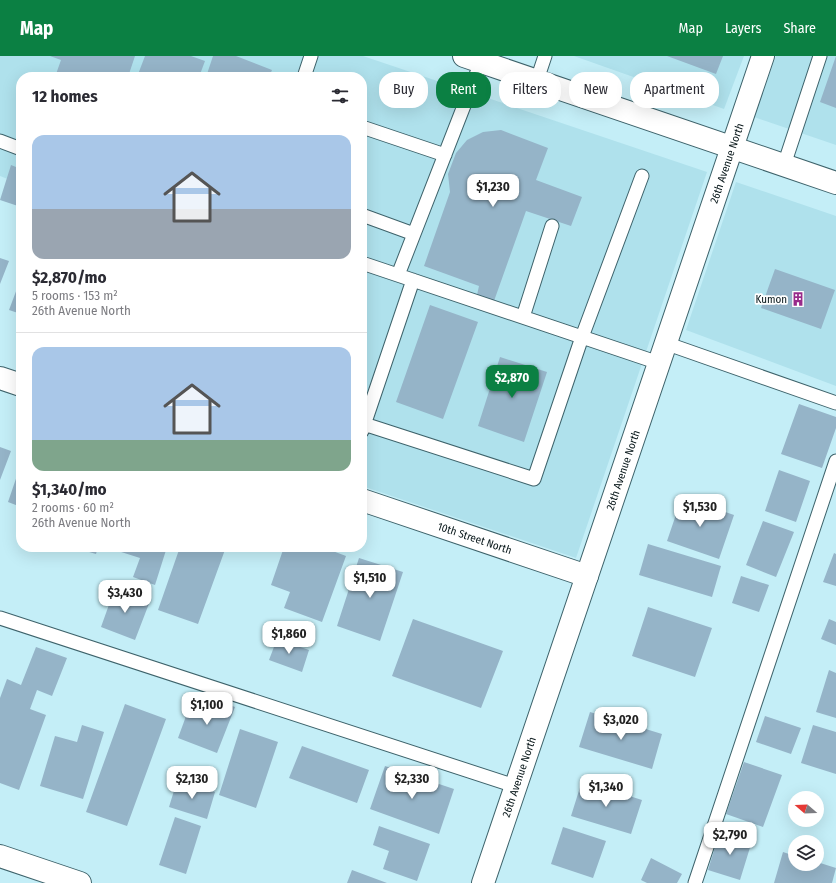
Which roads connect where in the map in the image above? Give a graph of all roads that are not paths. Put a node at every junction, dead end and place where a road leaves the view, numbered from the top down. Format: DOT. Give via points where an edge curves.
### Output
graph roads {
  1 [pos="311,56"];
  2 [pos="545,56"];
  3 [pos="762,56"];
  4 [pos="820,56"];
  5 [pos="473,59"];
  6 [pos="306,72"];
  7 [pos="513,72"];
  8 [pos="540,72"];
  9 [pos="561,88"];
  10 [pos="367,129"];
  11 [pos="0,142"];
  12 [pos="16,147"];
  13 [pos="732,147"];
  14 [pos="445,155"];
  15 [pos="784,165"];
  16 [pos="642,176"];
  17 [pos="836,183"];
  18 [pos="367,217"];
  19 [pos="552,226"];
  20 [pos="414,234"];
  21 [pos="367,265"];
  22 [pos="398,275"];
  23 [pos="414,280"];
  24 [pos="522,317"];
  25 [pos="582,337"];
  26 [pos="662,353"];
  27 [pos="0,378"];
  28 [pos="16,383"];
  29 [pos="836,403"];
  30 [pos="367,416"];
  31 [pos="367,429"];
  32 [pos="836,462"];
  33 [pos="367,502"];
  34 [pos="587,576"];
  35 [pos="0,618"];
  36 [pos="515,786"];
  37 [pos="0,856"];
  38 [pos="80,883"];
  39 [pos="483,883"];
  40 [pos="695,883"];
  1 -- 6 [label="lane"];
  2 -- 8 [label="lane"];
  3 -- 13 [label="street, 26th Avenue North"];
  4 -- 15 [label="lane"];
  5 -- 7 [label="street"];
  5 -- 14 [label="lane"];
  9 -- 13 [label="street"];
  10 -- 14 [label="lane"];
  11 -- 12 [label="lane"];
  13 -- 15 [label="street"];
  13 -- 26 [label="street, 26th Avenue North"];
  14 -- 20 [label="lane"];
  15 -- 17 [label="street"];
  16 -- 25 [label="lane"];
  18 -- 20 [label="lane"];
  19 -- 24 [label="lane"];
  20 -- 22 [label="lane"];
  21 -- 22 [label="lane"];
  22 -- 23 [label="lane"];
  23 -- 24 [label="lane"];
  23 -- 30 [label="lane"];
  24 -- 25 [label="lane"];
  25 -- 26 [label="lane"];
  25 -- 31 [label="lane" via="534,479"];
  26 -- 29 [label="lane"];
  26 -- 34 [label="street, 26th Avenue North"];
  27 -- 28 [label="street"];
  32 -- 40 [label="lane"];
  33 -- 34 [label="street, 10th Street North"];
  34 -- 36 [label="street, 26th Avenue North"];
  35 -- 36 [label="lane"];
  36 -- 39 [label="street, 26th Avenue North"];
  37 -- 38 [label="street"];
}
